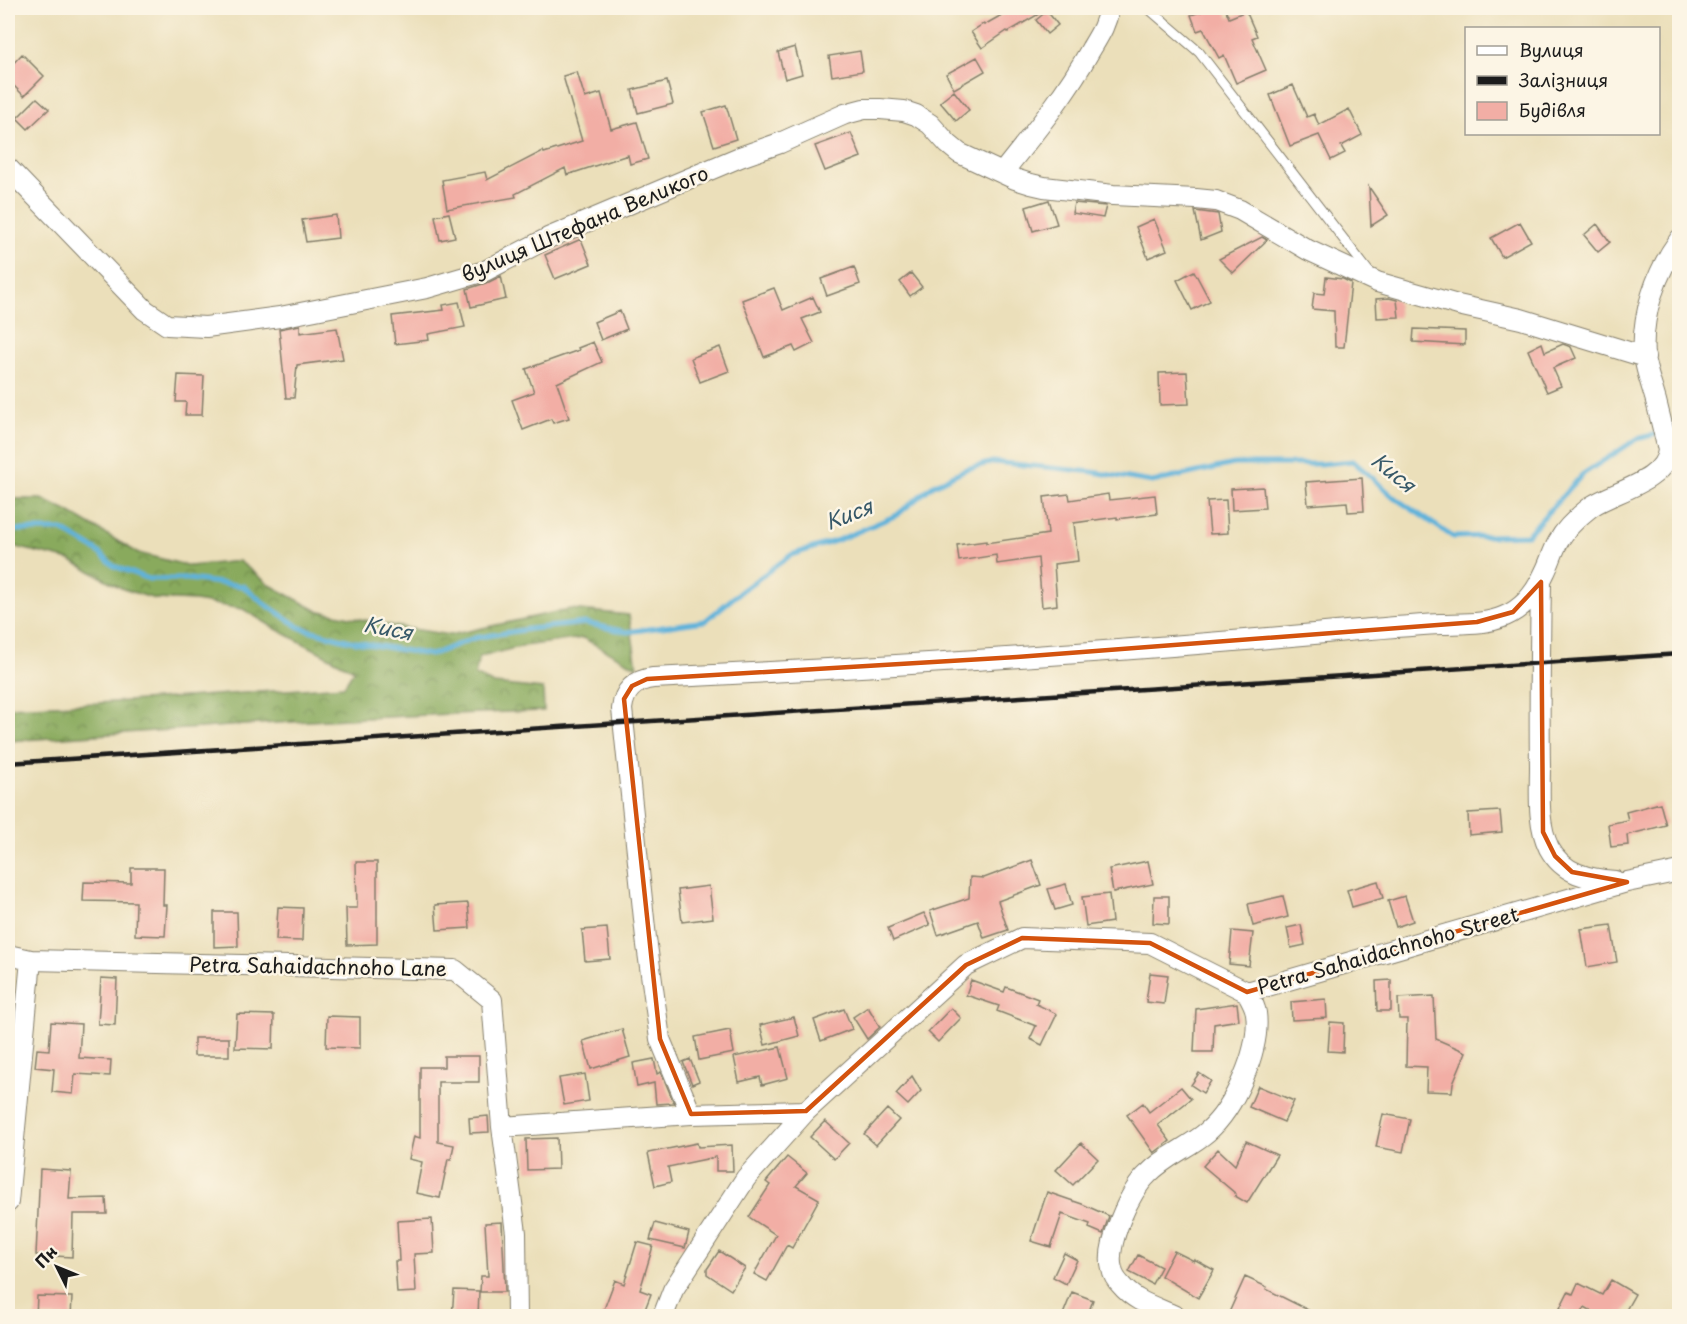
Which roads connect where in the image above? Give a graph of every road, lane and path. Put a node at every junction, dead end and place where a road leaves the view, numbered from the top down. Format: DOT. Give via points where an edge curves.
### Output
graph roads {
  1 [pos="1109,8"];
  2 [pos="1148,8"];
  3 [pos="8,168"];
  4 [pos="1002,173"];
  5 [pos="1680,239"];
  6 [pos="1377,282"];
  7 [pos="1644,357"];
  8 [pos="1541,582"];
  9 [pos="1680,871"];
  10 [pos="1627,882"];
  11 [pos="8,955"];
  12 [pos="31,960"];
  13 [pos="1247,992"];
  14 [pos="806,1111"];
  15 [pos="691,1114"];
  16 [pos="502,1127"];
  17 [pos="8,1202"];
  18 [pos="517,1317"];
  19 [pos="663,1317"];
  20 [pos="1175,1317"];
  1 -- 4 [label="street" via="1107,21 1073,81"];
  2 -- 6 [label="lane" via="1199,52"];
  3 -- 4 [label="street, вулиця Штефана Великого" via="145,310 167,325 206,327 427,288 485,271 548,238 854,111 880,109 916,115 959,153"];
  4 -- 6 [label="street, вулиця Штефана Великого" via="1044,187 1216,201"];
  5 -- 7 [label="street" via="1658,278 1648,307"];
  6 -- 7 [label="street, вулиця Штефана Великого" via="1521,318"];
  7 -- 8 [label="street" via="1667,459 1647,479 1599,502 1577,519 1557,544"];
  8 -- 10 [label="street" via="1539,743 1544,832 1549,848 1572,872 1593,879"];
  8 -- 15 [label="street" via="1514,612 1476,622 636,682 626,693 622,709 649,964 660,1039"];
  9 -- 10 [label="street, Petra Sahaidachnoho Street"];
  10 -- 13 [label="street, Petra Sahaidachnoho Street"];
  11 -- 12 [label="street, Petra Sahaidachnoho Lane"];
  12 -- 16 [label="street, Petra Sahaidachnoho Lane" via="455,970 492,1000"];
  12 -- 17 [label="street"];
  13 -- 14 [label="street, Petra Sahaidachnoho Street" via="1150,943 1022,938 966,965"];
  13 -- 20 [label="street" via="1256,1013 1255,1035 1231,1104 1206,1133 1164,1160 1140,1182 1125,1207 1113,1247 1111,1269 1120,1284 1136,1299"];
  14 -- 15 [label="street"];
  14 -- 19 [label="street, Petra Sahaidachnoho Street" via="746,1178 673,1290"];
  15 -- 16 [label="street"];
  16 -- 18 [label="street, Petra Sahaidachnoho Lane" via="516,1233"];
}
